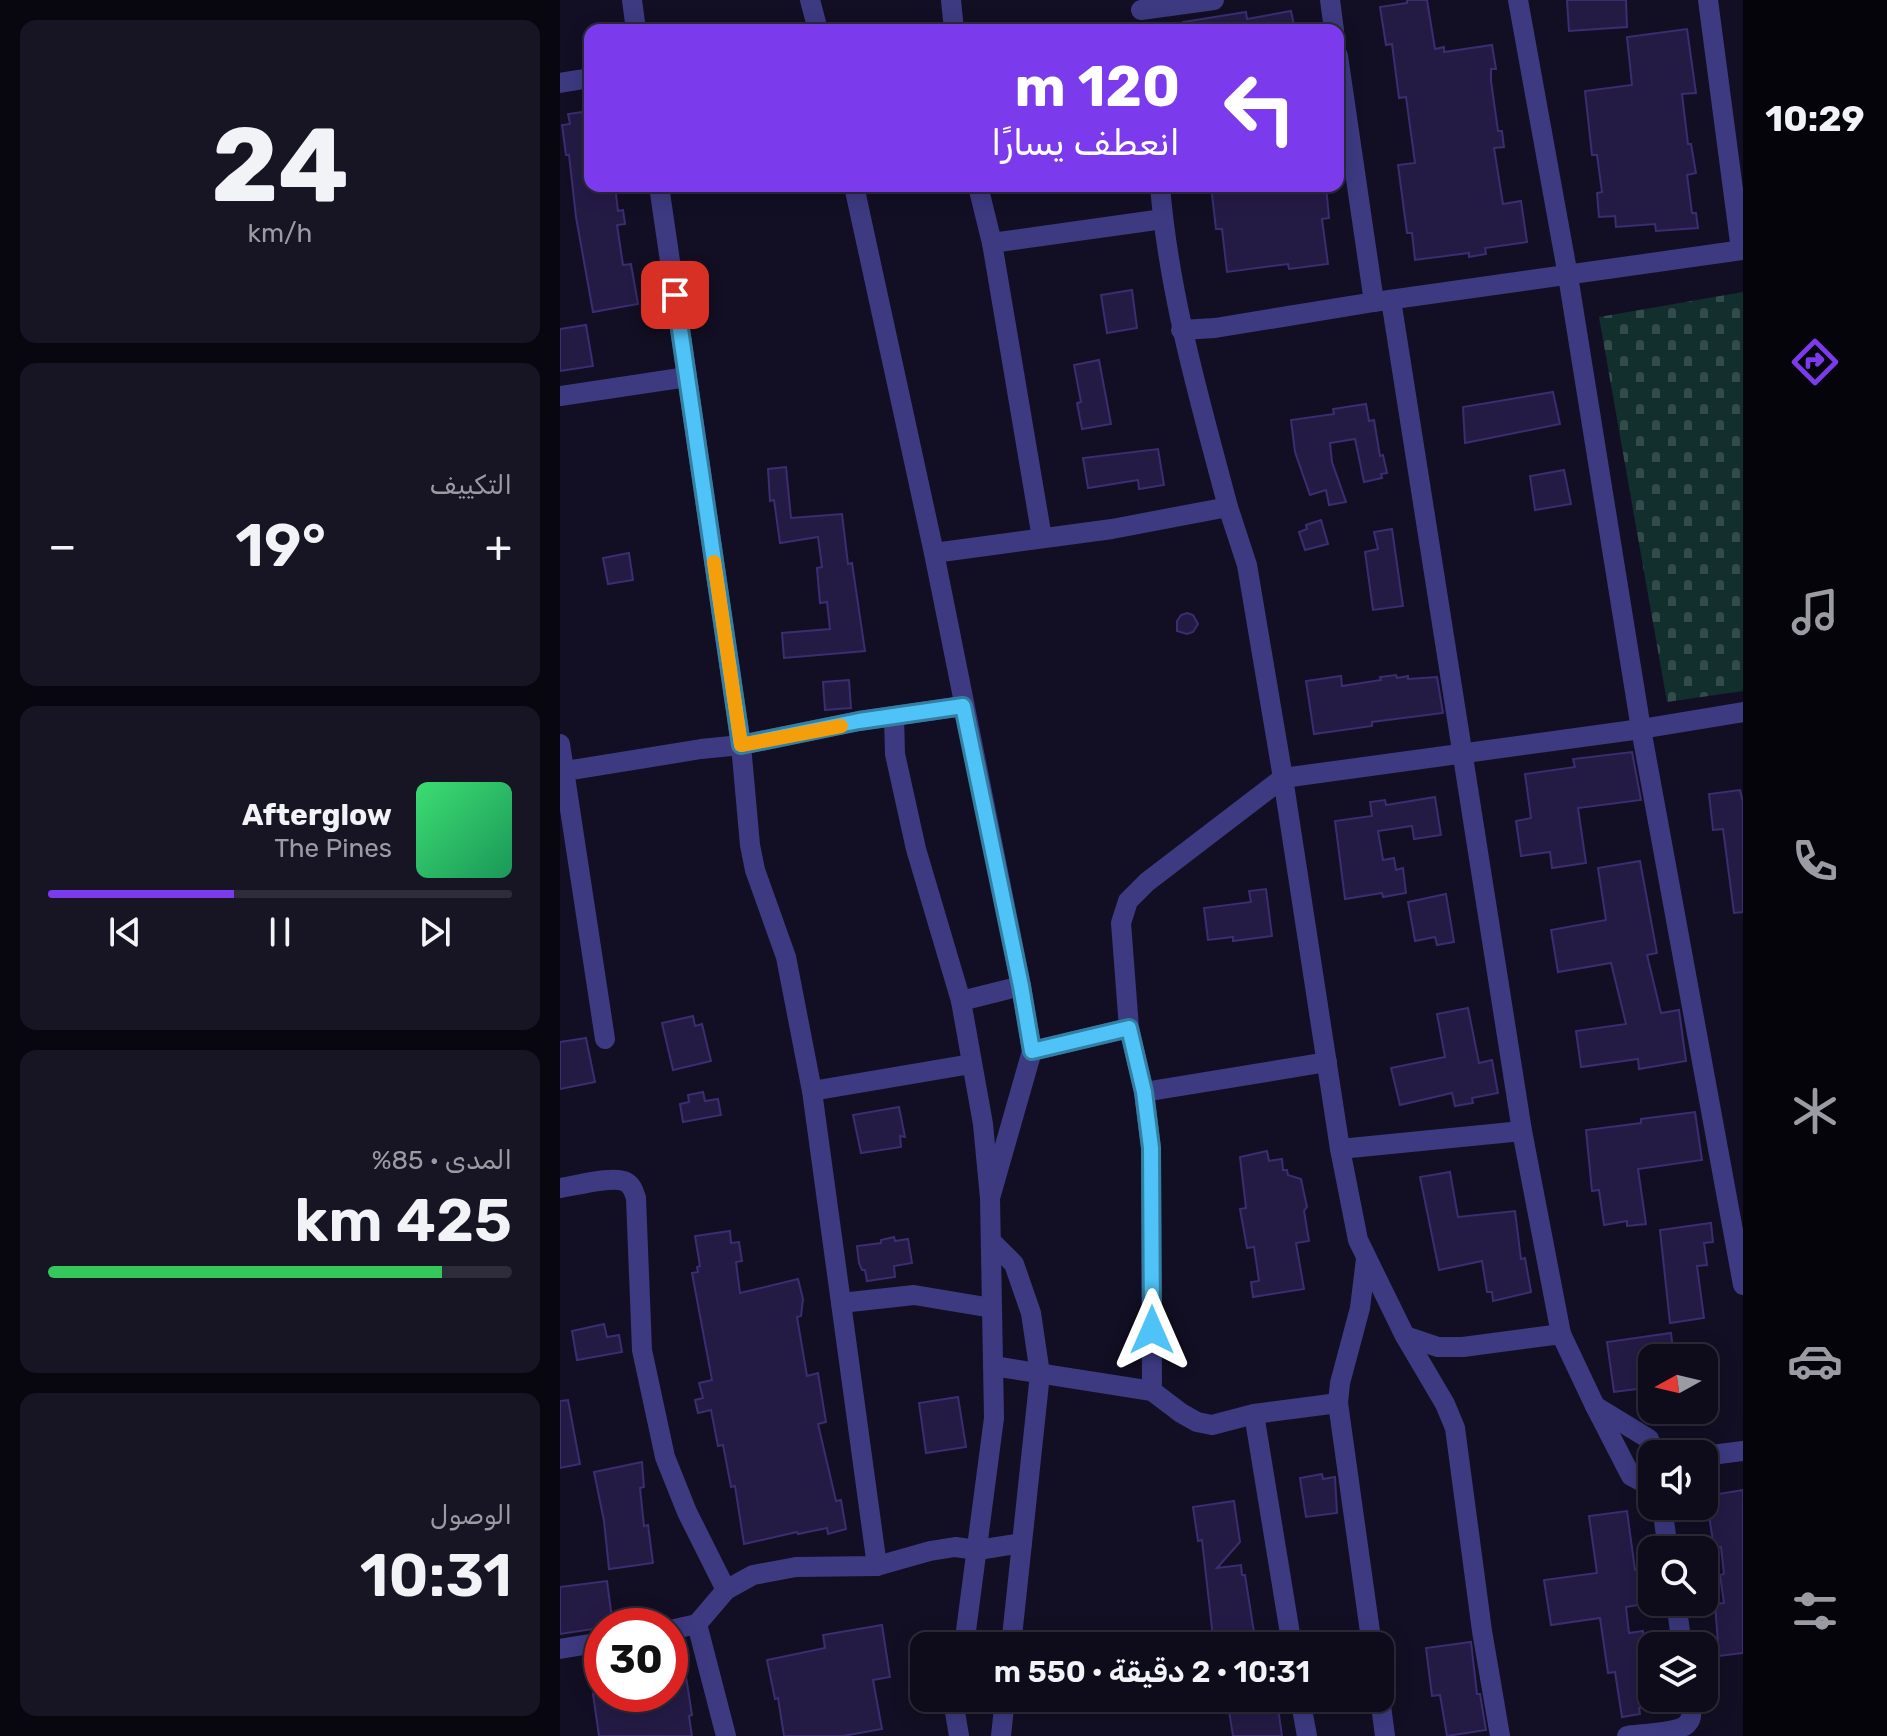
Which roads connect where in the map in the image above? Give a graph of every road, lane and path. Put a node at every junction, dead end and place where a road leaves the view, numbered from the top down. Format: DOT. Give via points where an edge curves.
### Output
graph roads {
  1 [pos="632,0"];
  2 [pos="810,0"];
  3 [pos="951,0"];
  4 [pos="1214,0"];
  5 [pos="1330,0"];
  6 [pos="1518,0"];
  7 [pos="1708,0"];
  8 [pos="1141,13"];
  9 [pos="635,24"];
  10 [pos="816,24"];
  11 [pos="953,24"];
  12 [pos="1333,24"];
  13 [pos="584,79"];
  14 [pos="560,83"];
  15 [pos="1344,89"];
  16 [pos="660,192"];
  17 [pos="855,192"];
  18 [pos="979,192"];
  19 [pos="1161,192"];
  20 [pos="1163,219"];
  21 [pos="992,243"];
  22 [pos="1742,250"];
  23 [pos="1568,276"];
  24 [pos="1383,301"];
  25 [pos="1181,330"];
  26 [pos="687,377"];
  27 [pos="560,396"];
  28 [pos="1228,507"];
  29 [pos="1042,538"];
  30 [pos="934,553"];
  31 [pos="963,706"];
  32 [pos="1743,712"];
  33 [pos="894,716"];
  34 [pos="1641,729"];
  35 [pos="560,744"];
  36 [pos="741,745"];
  37 [pos="1463,753"];
  38 [pos="562,772"];
  39 [pos="1283,778"];
  40 [pos="1021,986"];
  41 [pos="961,1001"];
  42 [pos="1129,1028"];
  43 [pos="605,1039"];
  44 [pos="1032,1051"];
  45 [pos="1327,1062"];
  46 [pos="971,1064"];
  47 [pos="812,1091"];
  48 [pos="1144,1092"];
  49 [pos="1522,1131"];
  50 [pos="1340,1149"];
  51 [pos="560,1188"];
  52 [pos="990,1198"];
  53 [pos="991,1241"];
  54 [pos="1366,1259"];
  55 [pos="1743,1285"];
  56 [pos="841,1303"];
  57 [pos="992,1308"];
  58 [pos="1561,1334"];
  59 [pos="1405,1336"];
  60 [pos="993,1366"];
  61 [pos="1040,1374"];
  62 [pos="1152,1391"];
  63 [pos="1338,1403"];
  64 [pos="1595,1406"];
  65 [pos="1254,1414"];
  66 [pos="1649,1440"];
  67 [pos="1743,1451"];
  68 [pos="1718,1454"];
  69 [pos="1638,1480"];
  70 [pos="1022,1543"];
  71 [pos="978,1550"];
  72 [pos="877,1566"];
  73 [pos="726,1590"];
  74 [pos="697,1624"];
  75 [pos="688,1626"];
  76 [pos="966,1632"];
  77 [pos="1012,1632"];
  78 [pos="1290,1632"];
  79 [pos="1370,1632"];
  80 [pos="584,1645"];
  81 [pos="560,1649"];
  82 [pos="955,1712"];
  83 [pos="1004,1712"];
  84 [pos="1303,1712"];
  85 [pos="1382,1712"];
  86 [pos="1692,1712"];
  87 [pos="726,1736"];
  88 [pos="959,1736"];
  89 [pos="1001,1736"];
  90 [pos="1307,1736"];
  91 [pos="1385,1736"];
  92 [pos="1500,1736"];
  93 [pos="1627,1736"];
  1 -- 9 [label="street"];
  2 -- 10 [label="street"];
  3 -- 11 [label="street"];
  4 -- 8 [label="street"];
  5 -- 12 [label="street"];
  6 -- 23 [label="street"];
  7 -- 22 [label="street"];
  13 -- 14 [label="street"];
  15 -- 24 [label="street"];
  16 -- 26 [label="street"];
  17 -- 30 [label="street"];
  18 -- 21 [label="street"];
  19 -- 20 [label="street"];
  20 -- 21 [label="street"];
  20 -- 25 [label="street"];
  21 -- 29 [label="street"];
  22 -- 23 [label="street"];
  23 -- 24 [label="street"];
  23 -- 34 [label="street"];
  24 -- 25 [label="street"];
  24 -- 37 [label="street"];
  25 -- 28 [label="street"];
  26 -- 27 [label="street"];
  26 -- 36 [label="street"];
  28 -- 29 [label="street"];
  28 -- 39 [label="street" via="1247,565"];
  29 -- 30 [label="street"];
  30 -- 31 [label="street"];
  31 -- 33 [label="street"];
  31 -- 40 [label="street"];
  32 -- 34 [label="street"];
  33 -- 36 [label="street"];
  33 -- 41 [label="street" via="895,754 916,849"];
  34 -- 37 [label="street"];
  34 -- 55 [label="street"];
  35 -- 38 [label="street"];
  36 -- 38 [label="street"];
  36 -- 47 [label="street" via="755,870 786,957"];
  37 -- 39 [label="street"];
  37 -- 49 [label="street"];
  38 -- 43 [label="street"];
  39 -- 42 [label="street" via="1128,901 1121,923"];
  39 -- 45 [label="street"];
  40 -- 41 [label="street"];
  40 -- 44 [label="street"];
  41 -- 46 [label="street"];
  42 -- 44 [label="street"];
  42 -- 48 [label="street"];
  44 -- 52 [label="street"];
  45 -- 48 [label="street"];
  45 -- 50 [label="street"];
  46 -- 47 [label="street"];
  46 -- 52 [label="street"];
  47 -- 56 [label="street"];
  48 -- 62 [label="street" via="1151,1148"];
  49 -- 50 [label="street"];
  49 -- 58 [label="street"];
  50 -- 54 [label="street"];
  51 -- 73 [label="street" via="617,1179 633,1189 642,1350 665,1457"];
  52 -- 53 [label="street"];
  53 -- 57 [label="street"];
  53 -- 61 [label="street" via="1014,1264 1031,1313"];
  54 -- 59 [label="street"];
  54 -- 63 [label="street"];
  56 -- 57 [label="street" via="914,1295"];
  56 -- 72 [label="street"];
  57 -- 60 [label="street"];
  58 -- 59 [label="street" via="1463,1347 1438,1347"];
  58 -- 64 [label="street"];
  59 -- 92 [label="street" via="1455,1428"];
  60 -- 61 [label="street"];
  60 -- 71 [label="street" via="994,1418"];
  61 -- 62 [label="street"];
  61 -- 70 [label="street"];
  62 -- 65 [label="street" via="1197,1422 1212,1425"];
  63 -- 65 [label="street"];
  63 -- 79 [label="street"];
  64 -- 66 [label="street"];
  64 -- 69 [label="street" via="1631,1476"];
  65 -- 78 [label="street"];
  67 -- 68 [label="street"];
  70 -- 71 [label="street"];
  70 -- 77 [label="street"];
  71 -- 72 [label="street" via="955,1547"];
  71 -- 76 [label="street"];
  72 -- 73 [label="street" via="796,1567 753,1575"];
  73 -- 74 [label="street"];
  74 -- 75 [label="street"];
  74 -- 87 [label="street"];
  80 -- 81 [label="street"];
  82 -- 88 [label="street"];
  83 -- 89 [label="street"];
  84 -- 90 [label="street"];
  85 -- 91 [label="street"];
  86 -- 93 [label="street" via="1688,1724 1679,1729"];
}
